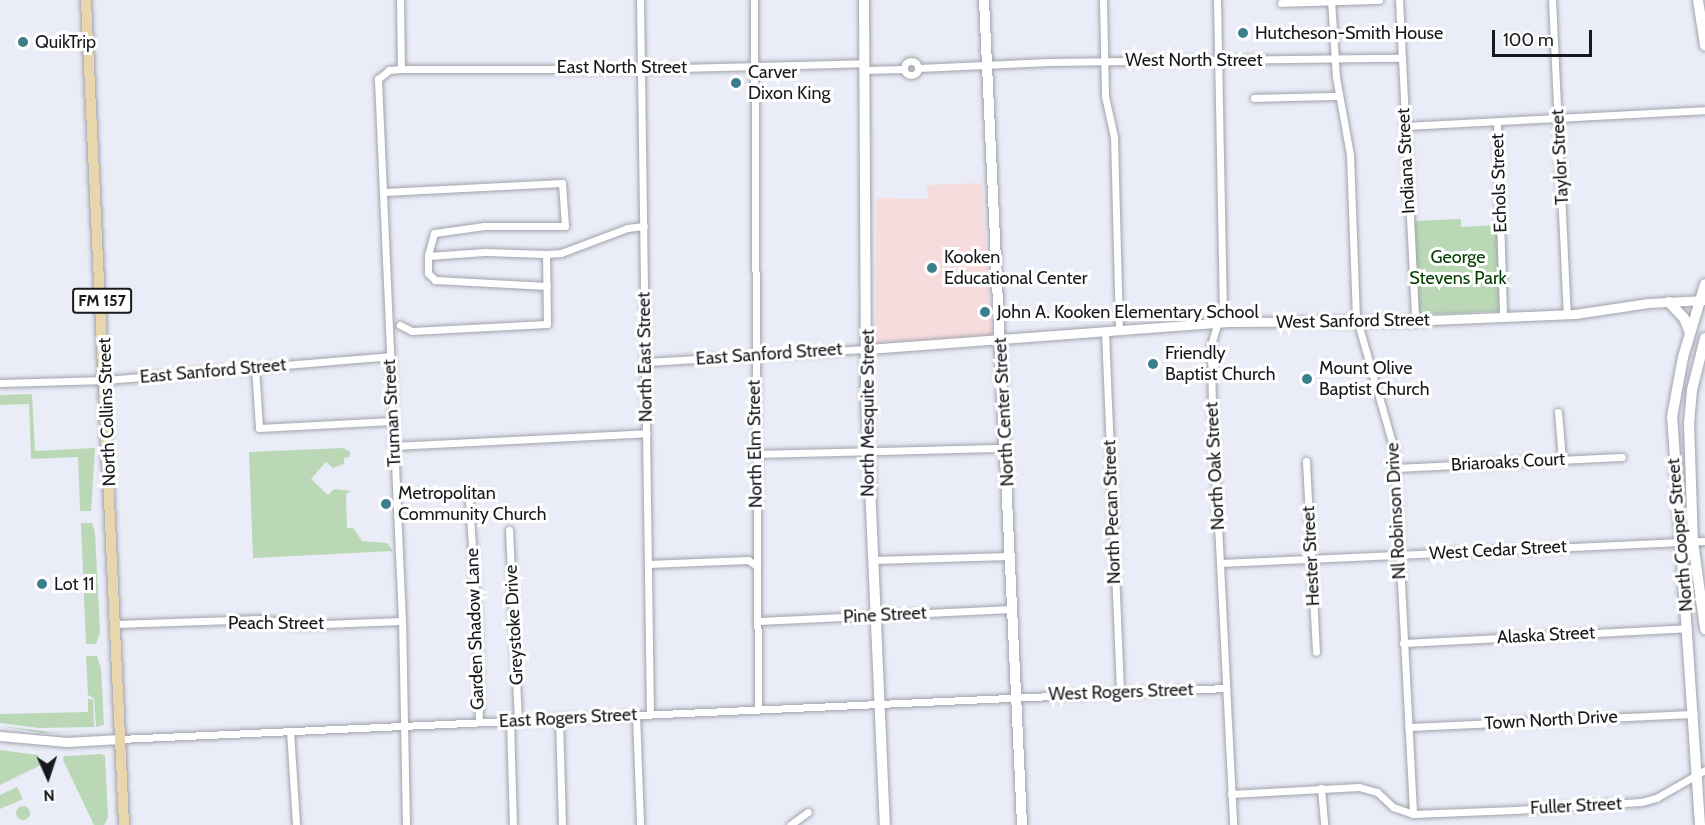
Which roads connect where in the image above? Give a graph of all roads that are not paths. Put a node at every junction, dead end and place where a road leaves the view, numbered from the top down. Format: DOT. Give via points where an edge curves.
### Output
graph roads {
  1 [pos="86,0"];
  2 [pos="400,0"];
  3 [pos="640,0"];
  4 [pos="754,0"];
  5 [pos="864,0"];
  6 [pos="984,0"];
  7 [pos="1103,0"];
  8 [pos="1217,0"];
  9 [pos="1379,0"];
  10 [pos="1399,0"];
  11 [pos="1552,0"];
  12 [pos="1698,0"];
  13 [pos="1332,1"];
  14 [pos="1281,3"];
  15 [pos="1705,45"];
  16 [pos="1401,58"];
  17 [pos="1219,60"];
  18 [pos="1335,60"];
  19 [pos="1105,61"];
  20 [pos="753,64"];
  21 [pos="986,64"];
  22 [pos="864,66"];
  23 [pos="401,69"];
  24 [pos="642,69"];
  25 [pos="382,74"];
  26 [pos="1338,96"];
  27 [pos="1254,98"];
  28 [pos="1705,110"];
  29 [pos="1558,119"];
  30 [pos="1497,122"];
  31 [pos="1404,126"];
  32 [pos="384,192"];
  33 [pos="644,226"];
  34 [pos="546,254"];
  35 [pos="428,256"];
  36 [pos="1705,284"];
  37 [pos="547,286"];
  38 [pos="1703,300"];
  39 [pos="1669,302"];
  40 [pos="1567,314"];
  41 [pos="1503,317"];
  42 [pos="1415,321"];
  43 [pos="1218,323"];
  44 [pos="1358,324"];
  45 [pos="400,325"];
  46 [pos="1119,330"];
  47 [pos="1105,332"];
  48 [pos="1690,333"];
  49 [pos="1705,338"];
  50 [pos="1001,341"];
  51 [pos="868,348"];
  52 [pos="754,354"];
  53 [pos="389,356"];
  54 [pos="646,362"];
  55 [pos="255,367"];
  56 [pos="106,380"];
  57 [pos="0,383"];
  58 [pos="1558,412"];
  59 [pos="392,421"];
  60 [pos="647,433"];
  61 [pos="393,446"];
  62 [pos="1006,448"];
  63 [pos="868,452"];
  64 [pos="754,454"];
  65 [pos="1622,457"];
  66 [pos="1562,460"];
  67 [pos="1306,461"];
  68 [pos="1394,468"];
  69 [pos="469,501"];
  70 [pos="509,530"];
  71 [pos="1705,541"];
  72 [pos="1693,542"];
  73 [pos="1678,543"];
  74 [pos="1398,554"];
  75 [pos="1010,556"];
  76 [pos="1311,558"];
  77 [pos="872,560"];
  78 [pos="1220,563"];
  79 [pos="648,564"];
  80 [pos="757,566"];
  81 [pos="1013,609"];
  82 [pos="875,615"];
  83 [pos="402,621"];
  84 [pos="757,621"];
  85 [pos="115,624"];
  86 [pos="1689,628"];
  87 [pos="1705,628"];
  88 [pos="1403,643"];
  89 [pos="1316,652"];
  90 [pos="1226,688"];
  91 [pos="1120,692"];
  92 [pos="1016,696"];
  93 [pos="880,703"];
  94 [pos="758,709"];
  95 [pos="636,714"];
  96 [pos="650,714"];
  97 [pos="1694,714"];
  98 [pos="559,718"];
  99 [pos="514,720"];
  100 [pos="479,722"];
  101 [pos="403,725"];
  102 [pos="1408,727"];
  103 [pos="290,731"];
  104 [pos="0,736"];
  105 [pos="120,739"];
  106 [pos="1702,771"];
  107 [pos="1321,788"];
  108 [pos="1231,794"];
  109 [pos="808,812"];
  110 [pos="1413,814"];
  111 [pos="124,825"];
  112 [pos="296,825"];
  113 [pos="406,825"];
  114 [pos="513,825"];
  115 [pos="562,825"];
  116 [pos="640,825"];
  117 [pos="790,825"];
  118 [pos="885,825"];
  119 [pos="1022,825"];
  120 [pos="1233,825"];
  121 [pos="1324,825"];
  122 [pos="1700,825"];
  1 -- 56 [label="main road, North Collins Street / FM 157"];
  2 -- 23 [label="street"];
  3 -- 24 [label="street, North East Street"];
  4 -- 20 [label="street, North Elm Street"];
  5 -- 22 [label="main road, North Mesquite Street"];
  6 -- 21 [label="main road, North Center Street"];
  7 -- 19 [label="street"];
  8 -- 17 [label="street, North Oak Street"];
  9 -- 13 [label="street"];
  10 -- 16 [label="street, Indiana Street"];
  11 -- 29 [label="street, Taylor Street"];
  12 -- 15 [label="main road"];
  13 -- 14 [label="street"];
  13 -- 18 [label="street, Nl Robinson Drive"];
  16 -- 18 [label="street, West North Street"];
  16 -- 31 [label="street, Indiana Street"];
  17 -- 18 [label="street, West North Street"];
  17 -- 19 [label="street, West North Street"];
  17 -- 43 [label="street, North Oak Street" via="1223,304"];
  18 -- 26 [label="street, Nl Robinson Drive"];
  19 -- 21 [label="street, West North Street"];
  19 -- 46 [label="street" via="1105,96 1114,137"];
  20 -- 22 [label="street, East North Street"];
  20 -- 24 [label="street, East North Street"];
  20 -- 52 [label="street, North Elm Street"];
  21 -- 22 [label="street, East North Street" via="976,68 919,68 912,76 904,69"];
  21 -- 50 [label="main road, North Center Street"];
  22 -- 51 [label="main road, North Mesquite Street"];
  23 -- 24 [label="street, East North Street"];
  23 -- 25 [label="street, East North Street"];
  24 -- 33 [label="street, North East Street"];
  25 -- 32 [label="street, Truman Street" via="377,86"];
  26 -- 27 [label="street"];
  26 -- 44 [label="street, Nl Robinson Drive" via="1350,155"];
  28 -- 29 [label="street"];
  29 -- 30 [label="street"];
  29 -- 40 [label="street, Taylor Street"];
  30 -- 31 [label="street"];
  30 -- 41 [label="street, Echols Street"];
  31 -- 42 [label="street, Indiana Street"];
  32 -- 35 [label="street" via="562,183 565,226 484,226 434,233"];
  32 -- 53 [label="street, Truman Street"];
  33 -- 34 [label="street" via="627,228 561,253"];
  33 -- 54 [label="street, North East Street"];
  34 -- 35 [label="street" via="485,252"];
  34 -- 37 [label="street"];
  35 -- 37 [label="street" via="428,273 435,280"];
  36 -- 38 [label="main road, North Cooper Street"];
  37 -- 45 [label="street" via="547,324 411,332"];
  38 -- 39 [label="street, West Sanford Street"];
  38 -- 48 [label="main road, North Cooper Street"];
  39 -- 40 [label="street, West Sanford Street"];
  39 -- 48 [label="main road" via="1684,318"];
  40 -- 41 [label="street, West Sanford Street"];
  41 -- 42 [label="street, West Sanford Street"];
  42 -- 44 [label="street, West Sanford Street"];
  43 -- 44 [label="street, West Sanford Street"];
  43 -- 46 [label="street, West Sanford Street"];
  43 -- 78 [label="street, North Oak Street" via="1211,345"];
  44 -- 68 [label="street, Nl Robinson Drive" via="1393,436"];
  46 -- 47 [label="street, West Sanford Street"];
  47 -- 50 [label="street, West Sanford Street"];
  47 -- 91 [label="street, North Pecan Street"];
  48 -- 73 [label="main road, North Cooper Street" via="1672,417"];
  49 -- 72 [label="main road, North Cooper Street" via="1692,390 1689,423"];
  50 -- 51 [label="street, East Sanford Street"];
  50 -- 62 [label="main road, North Center Street"];
  51 -- 52 [label="street, East Sanford Street"];
  51 -- 63 [label="main road, North Mesquite Street"];
  52 -- 54 [label="street, East Sanford Street"];
  52 -- 64 [label="street, North Elm Street"];
  53 -- 55 [label="street, East Sanford Street"];
  53 -- 59 [label="street, Truman Street"];
  54 -- 60 [label="street, North East Street"];
  55 -- 56 [label="street, East Sanford Street"];
  55 -- 59 [label="street" via="259,428"];
  56 -- 57 [label="street, East Sanford Street"];
  56 -- 85 [label="main road, North Collins Street / FM 157"];
  58 -- 66 [label="street"];
  59 -- 61 [label="street, Truman Street"];
  60 -- 61 [label="street"];
  60 -- 79 [label="street, North East Street"];
  61 -- 83 [label="street, Truman Street"];
  62 -- 63 [label="street"];
  62 -- 75 [label="main road, North Center Street"];
  63 -- 64 [label="street"];
  63 -- 77 [label="main road, North Mesquite Street"];
  64 -- 80 [label="street, North Elm Street"];
  65 -- 66 [label="street, Briaroaks Court"];
  66 -- 68 [label="street, Briaroaks Court"];
  67 -- 76 [label="street, Hester Street"];
  68 -- 74 [label="street, Nl Robinson Drive"];
  69 -- 100 [label="street, Garden Shadow Lane"];
  70 -- 99 [label="street, Greystoke Drive"];
  71 -- 72 [label="street, West Cedar Street"];
  72 -- 73 [label="street, West Cedar Street"];
  72 -- 87 [label="main road, North Cooper Street"];
  73 -- 74 [label="street, West Cedar Street"];
  73 -- 86 [label="main road, North Cooper Street"];
  74 -- 76 [label="street, West Cedar Street"];
  74 -- 88 [label="street, Nl Robinson Drive"];
  75 -- 77 [label="street"];
  75 -- 81 [label="main road, North Center Street"];
  76 -- 78 [label="street, West Cedar Street"];
  76 -- 89 [label="street, Hester Street"];
  77 -- 82 [label="main road, North Mesquite Street"];
  78 -- 90 [label="street, North Oak Street"];
  79 -- 80 [label="street" via="748,560"];
  79 -- 96 [label="street, North East Street"];
  80 -- 84 [label="street, North Elm Street"];
  81 -- 82 [label="street, Pine Street"];
  81 -- 92 [label="main road, North Center Street"];
  82 -- 84 [label="street, Pine Street"];
  82 -- 93 [label="main road, North Mesquite Street"];
  83 -- 85 [label="street, Peach Street" via="298,625 261,619"];
  83 -- 101 [label="street, Truman Street"];
  84 -- 94 [label="street, North Elm Street"];
  85 -- 105 [label="main road, North Collins Street / FM 157"];
  86 -- 88 [label="street, Alaska Street"];
  86 -- 97 [label="main road, North Cooper Street"];
  88 -- 102 [label="street, Nl Robinson Drive"];
  90 -- 91 [label="street, West Rogers Street"];
  90 -- 108 [label="street, North Oak Street"];
  91 -- 92 [label="street, West Rogers Street"];
  92 -- 93 [label="street, East Rogers Street"];
  92 -- 119 [label="main road, North Center Street"];
  93 -- 94 [label="street, East Rogers Street"];
  93 -- 118 [label="main road, North Mesquite Street"];
  94 -- 96 [label="street, East Rogers Street"];
  95 -- 96 [label="street, East Rogers Street"];
  95 -- 98 [label="street, East Rogers Street"];
  95 -- 116 [label="street"];
  97 -- 102 [label="street, Town North Drive"];
  97 -- 106 [label="main road, North Cooper Street"];
  98 -- 99 [label="street, East Rogers Street"];
  98 -- 115 [label="street"];
  99 -- 100 [label="street, East Rogers Street"];
  99 -- 114 [label="street, Greystoke Drive"];
  100 -- 101 [label="street, East Rogers Street"];
  101 -- 103 [label="street, East Rogers Street"];
  101 -- 113 [label="street, Truman Street"];
  102 -- 110 [label="street, Nl Robinson Drive"];
  103 -- 105 [label="street, East Rogers Street"];
  103 -- 112 [label="street"];
  104 -- 105 [label="street" via="66,742"];
  105 -- 111 [label="main road, North Collins Street / FM 157"];
  106 -- 110 [label="street, Fuller Street" via="1656,798 1641,802"];
  106 -- 122 [label="main road, North Cooper Street"];
  107 -- 108 [label="street, Fuller Street"];
  107 -- 110 [label="street, Fuller Street" via="1377,792 1393,807"];
  107 -- 121 [label="street"];
  108 -- 120 [label="street, North Oak Street"];
  109 -- 117 [label="street"];
}
